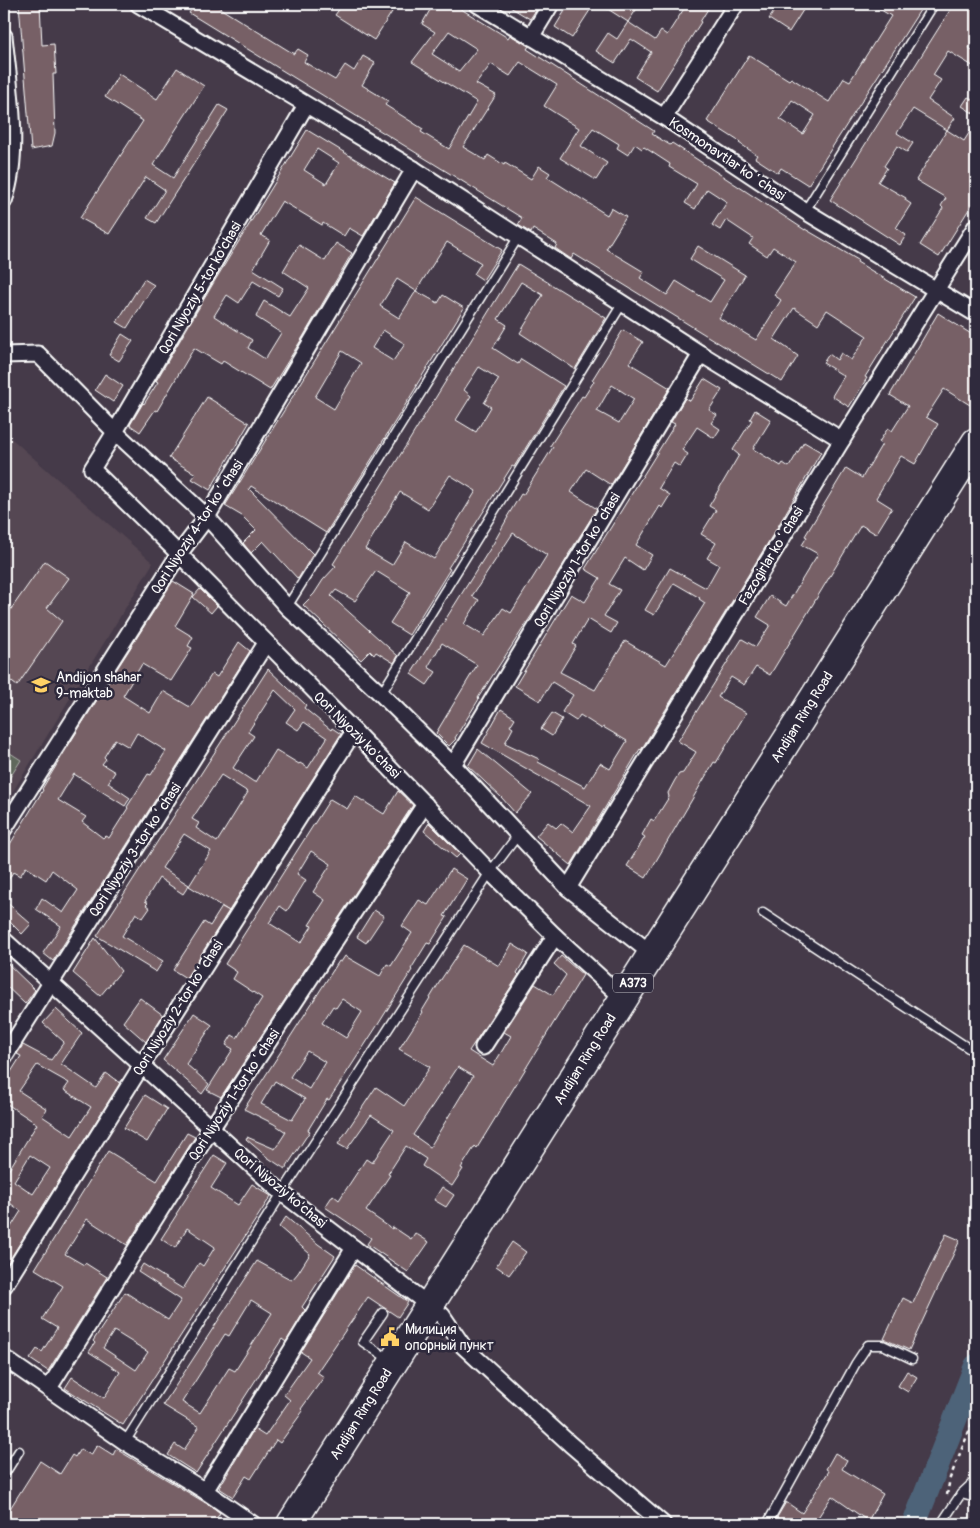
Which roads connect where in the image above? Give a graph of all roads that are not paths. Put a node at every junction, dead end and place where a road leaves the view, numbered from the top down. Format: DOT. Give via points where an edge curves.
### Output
graph roads {
  1 [pos="138,4"];
  2 [pos="477,4"];
  3 [pos="551,4"];
  4 [pos="736,4"];
  5 [pos="934,4"];
  6 [pos="4,36"];
  7 [pos="531,37"];
  8 [pos="306,106"];
  9 [pos="664,117"];
  10 [pos="414,169"];
  11 [pos="4,201"];
  12 [pos="805,211"];
  13 [pos="976,226"];
  14 [pos="519,236"];
  15 [pos="937,290"];
  16 [pos="622,304"];
  17 [pos="976,314"];
  18 [pos="701,354"];
  19 [pos="4,355"];
  20 [pos="115,432"];
  21 [pos="842,440"];
  22 [pos="976,442"];
  23 [pos="92,469"];
  24 [pos="976,473"];
  25 [pos="207,517"];
  26 [pos="179,554"];
  27 [pos="287,607"];
  28 [pos="266,643"];
  29 [pos="382,694"];
  30 [pos="354,731"];
  31 [pos="453,765"];
  32 [pos="425,804"];
  33 [pos="4,829"];
  34 [pos="518,835"];
  35 [pos="490,872"];
  36 [pos="568,888"];
  37 [pos="763,913"];
  38 [pos="554,936"];
  39 [pos="4,940"];
  40 [pos="652,954"];
  41 [pos="50,982"];
  42 [pos="624,999"];
  43 [pos="483,1048"];
  44 [pos="976,1053"];
  45 [pos="4,1057"];
  46 [pos="142,1065"];
  47 [pos="211,1129"];
  48 [pos="282,1194"];
  49 [pos="354,1248"];
  50 [pos="4,1286"];
  51 [pos="436,1310"];
  52 [pos="383,1313"];
  53 [pos="4,1358"];
  54 [pos="912,1359"];
  55 [pos="394,1362"];
  56 [pos="49,1388"];
  57 [pos="125,1442"];
  58 [pos="18,1451"];
  59 [pos="4,1475"];
  60 [pos="976,1480"];
  61 [pos="205,1492"];
  62 [pos="961,1494"];
  63 [pos="976,1498"];
  64 [pos="253,1524"];
  65 [pos="291,1524"];
  66 [pos="311,1524"];
  67 [pos="663,1524"];
  68 [pos="767,1524"];
  69 [pos="941,1524"];
  1 -- 8 [label="street"];
  2 -- 7 [label="street, Kosmonavtlar koʻchasi"];
  3 -- 7 [label="street"];
  4 -- 9 [label="street"];
  5 -- 12 [label="lane"];
  6 -- 11 [label="street" via="13,143"];
  7 -- 9 [label="street, Kosmonavtlar koʻchasi"];
  8 -- 10 [label="street"];
  8 -- 20 [label="street, Qori Niyoziy 5-tor ko'chasi"];
  9 -- 12 [label="street, Kosmonavtlar koʻchasi"];
  10 -- 14 [label="street"];
  10 -- 25 [label="street, Qori Niyoziy 4-tor koʻchasi"];
  12 -- 15 [label="street, Kosmonavtlar koʻchasi"];
  13 -- 15 [label="street, Fazogirlar koʻchasi"];
  14 -- 16 [label="street"];
  14 -- 27 [label="lane"];
  15 -- 17 [label="street, Kosmonavtlar koʻchasi"];
  15 -- 21 [label="street, Fazogirlar koʻchasi"];
  16 -- 18 [label="street"];
  16 -- 29 [label="lane"];
  18 -- 21 [label="street"];
  18 -- 31 [label="street, Qori Niyoziy 1-tor koʻchasi"];
  19 -- 20 [label="street" via="38,354"];
  20 -- 23 [label="street, Qori Niyoziy 5-tor ko'chasi"];
  20 -- 25 [label="street"];
  21 -- 36 [label="street, Fazogirlar koʻchasi"];
  22 -- 40 [label="highway, Andijan Ring Road / A373"];
  23 -- 26 [label="street, Qori Niyoziy ko'chasi"];
  24 -- 51 [label="highway, Andijan Ring Road / A373"];
  25 -- 26 [label="street, Qori Niyoziy 4-tor koʻchasi"];
  25 -- 27 [label="street"];
  26 -- 28 [label="street, Qori Niyoziy ko'chasi"];
  26 -- 33 [label="street, Qori Niyoziy 4-tor koʻchasi"];
  27 -- 29 [label="street"];
  28 -- 30 [label="street, Qori Niyoziy ko'chasi"];
  28 -- 41 [label="street, Qori Niyoziy 3-tor koʻchasi"];
  29 -- 31 [label="street"];
  30 -- 32 [label="street, Qori Niyoziy ko'chasi"];
  30 -- 46 [label="street, Qori Niyoziy 2-tor koʻchasi"];
  31 -- 34 [label="street"];
  32 -- 35 [label="street, Qori Niyoziy ko'chasi"];
  32 -- 47 [label="street, Qori Niyoziy 1-tor koʻchasi"];
  34 -- 35 [label="lane"];
  34 -- 36 [label="street"];
  35 -- 38 [label="street, Qori Niyoziy ko'chasi"];
  35 -- 48 [label="lane"];
  36 -- 40 [label="street"];
  37 -- 44 [label="lane"];
  38 -- 42 [label="street, Qori Niyoziy ko'chasi"];
  38 -- 43 [label="street"];
  39 -- 41 [label="street, Qori Niyoziy ko'chasi"];
  40 -- 42 [label="highway, Andijan Ring Road / A373"];
  41 -- 45 [label="street, Qori Niyoziy 3-tor koʻchasi"];
  41 -- 46 [label="street, Qori Niyoziy ko'chasi"];
  42 -- 51 [label="highway, Andijan Ring Road / A373"];
  46 -- 47 [label="street, Qori Niyoziy ko'chasi"];
  46 -- 50 [label="street, Qori Niyoziy 2-tor koʻchasi"];
  47 -- 48 [label="street, Qori Niyoziy ko'chasi"];
  47 -- 56 [label="street, Qori Niyoziy 1-tor koʻchasi"];
  48 -- 49 [label="street, Qori Niyoziy ko'chasi"];
  48 -- 57 [label="lane"];
  49 -- 51 [label="street, Qori Niyoziy ko'chasi"];
  49 -- 61 [label="street"];
  51 -- 55 [label="highway, Andijan Ring Road / A373"];
  51 -- 66 [label="highway, Andijan Ring Road / A373"];
  51 -- 67 [label="street, Qori Niyoziy ko'chasi" via="463,1346"];
  52 -- 55 [label="lane" via="363,1342"];
  53 -- 56 [label="street"];
  54 -- 68 [label="lane" via="883,1345 868,1345"];
  55 -- 65 [label="highway, Andijan Ring Road / A373"];
  56 -- 57 [label="street"];
  57 -- 61 [label="street"];
  58 -- 59 [label="lane"];
  60 -- 62 [label="lane"];
  61 -- 64 [label="street"];
  62 -- 63 [label="lane"];
  62 -- 69 [label="lane"];
}
